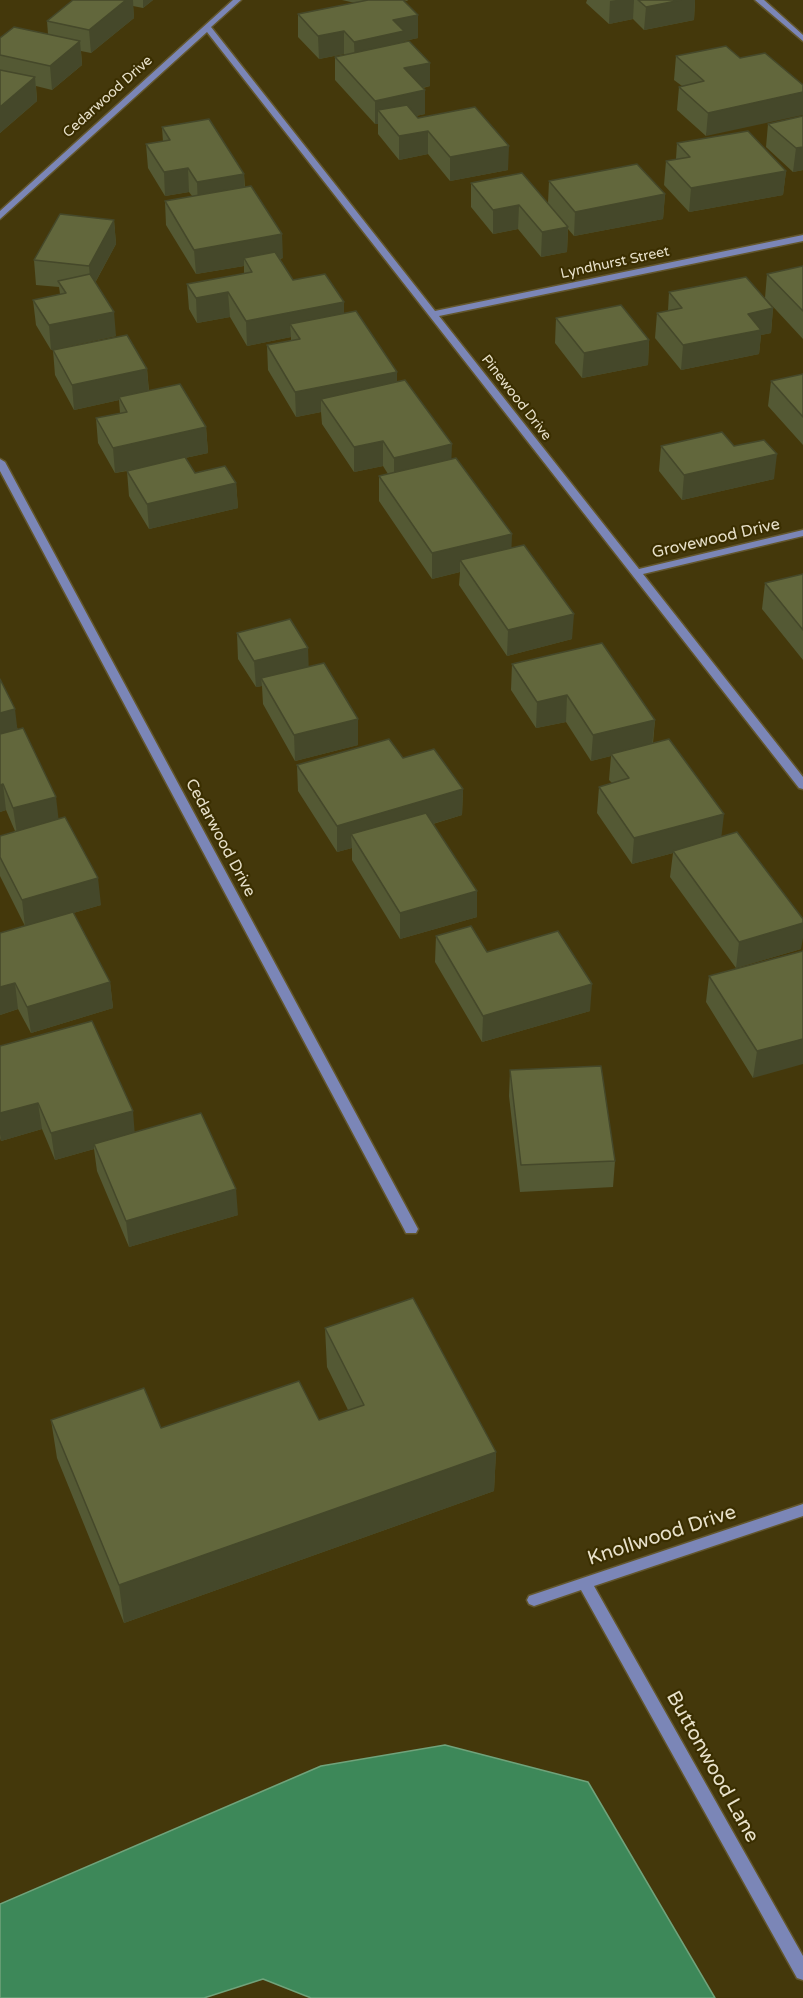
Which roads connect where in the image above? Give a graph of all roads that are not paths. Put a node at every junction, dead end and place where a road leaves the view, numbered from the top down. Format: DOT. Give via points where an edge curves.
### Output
graph roads {
  1 [pos="237,0"];
  2 [pos="759,0"];
  3 [pos="207,27"];
  4 [pos="803,39"];
  5 [pos="0,216"];
  6 [pos="803,238"];
  7 [pos="433,314"];
  8 [pos="0,463"];
  9 [pos="803,533"];
  10 [pos="635,573"];
  11 [pos="803,786"];
  12 [pos="411,1229"];
  13 [pos="803,1510"];
  14 [pos="584,1582"];
  15 [pos="534,1600"];
  16 [pos="803,1972"];
  1 -- 3 [label="street, Cedarwood Drive"];
  2 -- 4 [label="street"];
  3 -- 5 [label="street, Cedarwood Drive"];
  3 -- 7 [label="street, Pinewood Drive"];
  6 -- 7 [label="street, Lyndhurst Street"];
  7 -- 10 [label="street, Pinewood Drive"];
  8 -- 12 [label="street, Cedarwood Drive"];
  9 -- 10 [label="street, Grovewood Drive"];
  10 -- 11 [label="street, Pinewood Drive"];
  13 -- 14 [label="street, Knollwood Drive"];
  14 -- 15 [label="street, Knollwood Drive"];
  14 -- 16 [label="street, Buttonwood Lane"];
}
